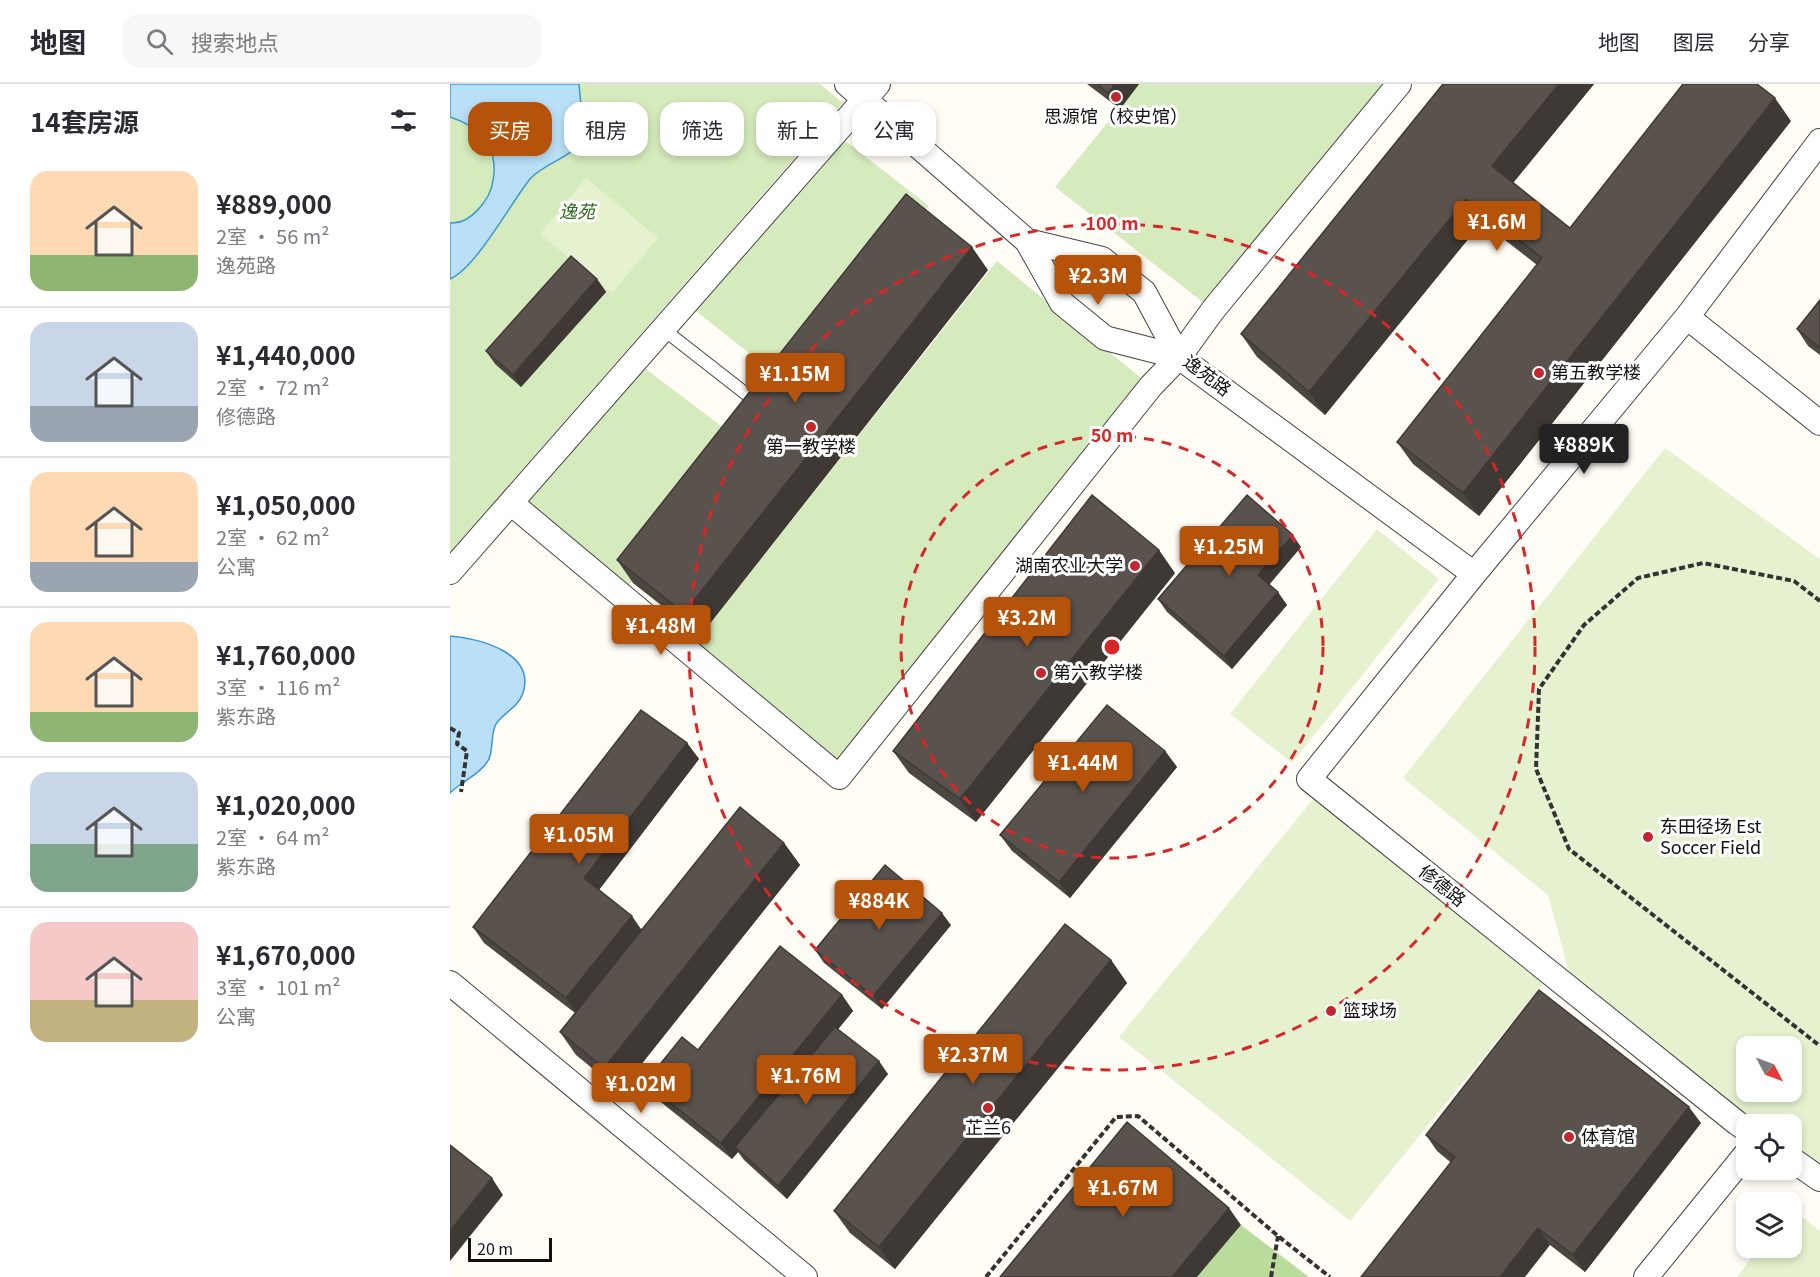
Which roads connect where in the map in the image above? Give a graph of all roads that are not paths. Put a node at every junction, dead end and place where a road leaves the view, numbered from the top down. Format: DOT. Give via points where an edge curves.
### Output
graph roads {
  1 [pos="1399,84"];
  2 [pos="864,89"];
  3 [pos="1820,141"];
  4 [pos="1027,241"];
  5 [pos="1686,317"];
  6 [pos="663,329"];
  7 [pos="1179,357"];
  8 [pos="769,411"];
  9 [pos="1820,423"];
  10 [pos="511,503"];
  11 [pos="450,572"];
  12 [pos="1474,574"];
  13 [pos="450,983"];
  14 [pos="1736,1121"];
  15 [pos="1736,1166"];
  16 [pos="1802,1166"];
  17 [pos="1820,1179"];
  18 [pos="796,1274"];
  19 [pos="1646,1277"];
  1 -- 7 [label="street" via="1212,310"];
  2 -- 4 [label="street, 逸苑路"];
  2 -- 6 [label="street"];
  3 -- 5 [label="street"];
  4 -- 7 [label="street" via="1062,303 1105,338"];
  4 -- 7 [label="street, 逸苑路" via="1102,259 1144,292"];
  5 -- 9 [label="street"];
  5 -- 12 [label="street"];
  6 -- 8 [label="lane"];
  6 -- 10 [label="street"];
  7 -- 10 [label="street" via="1151,386 839,777"];
  7 -- 12 [label="street, 逸苑路"];
  10 -- 11 [label="street"];
  12 -- 14 [label="street, 修德路" via="1309,779"];
  13 -- 18 [label="street"];
  15 -- 19 [label="street"];
  16 -- 17 [label="street"];
}
